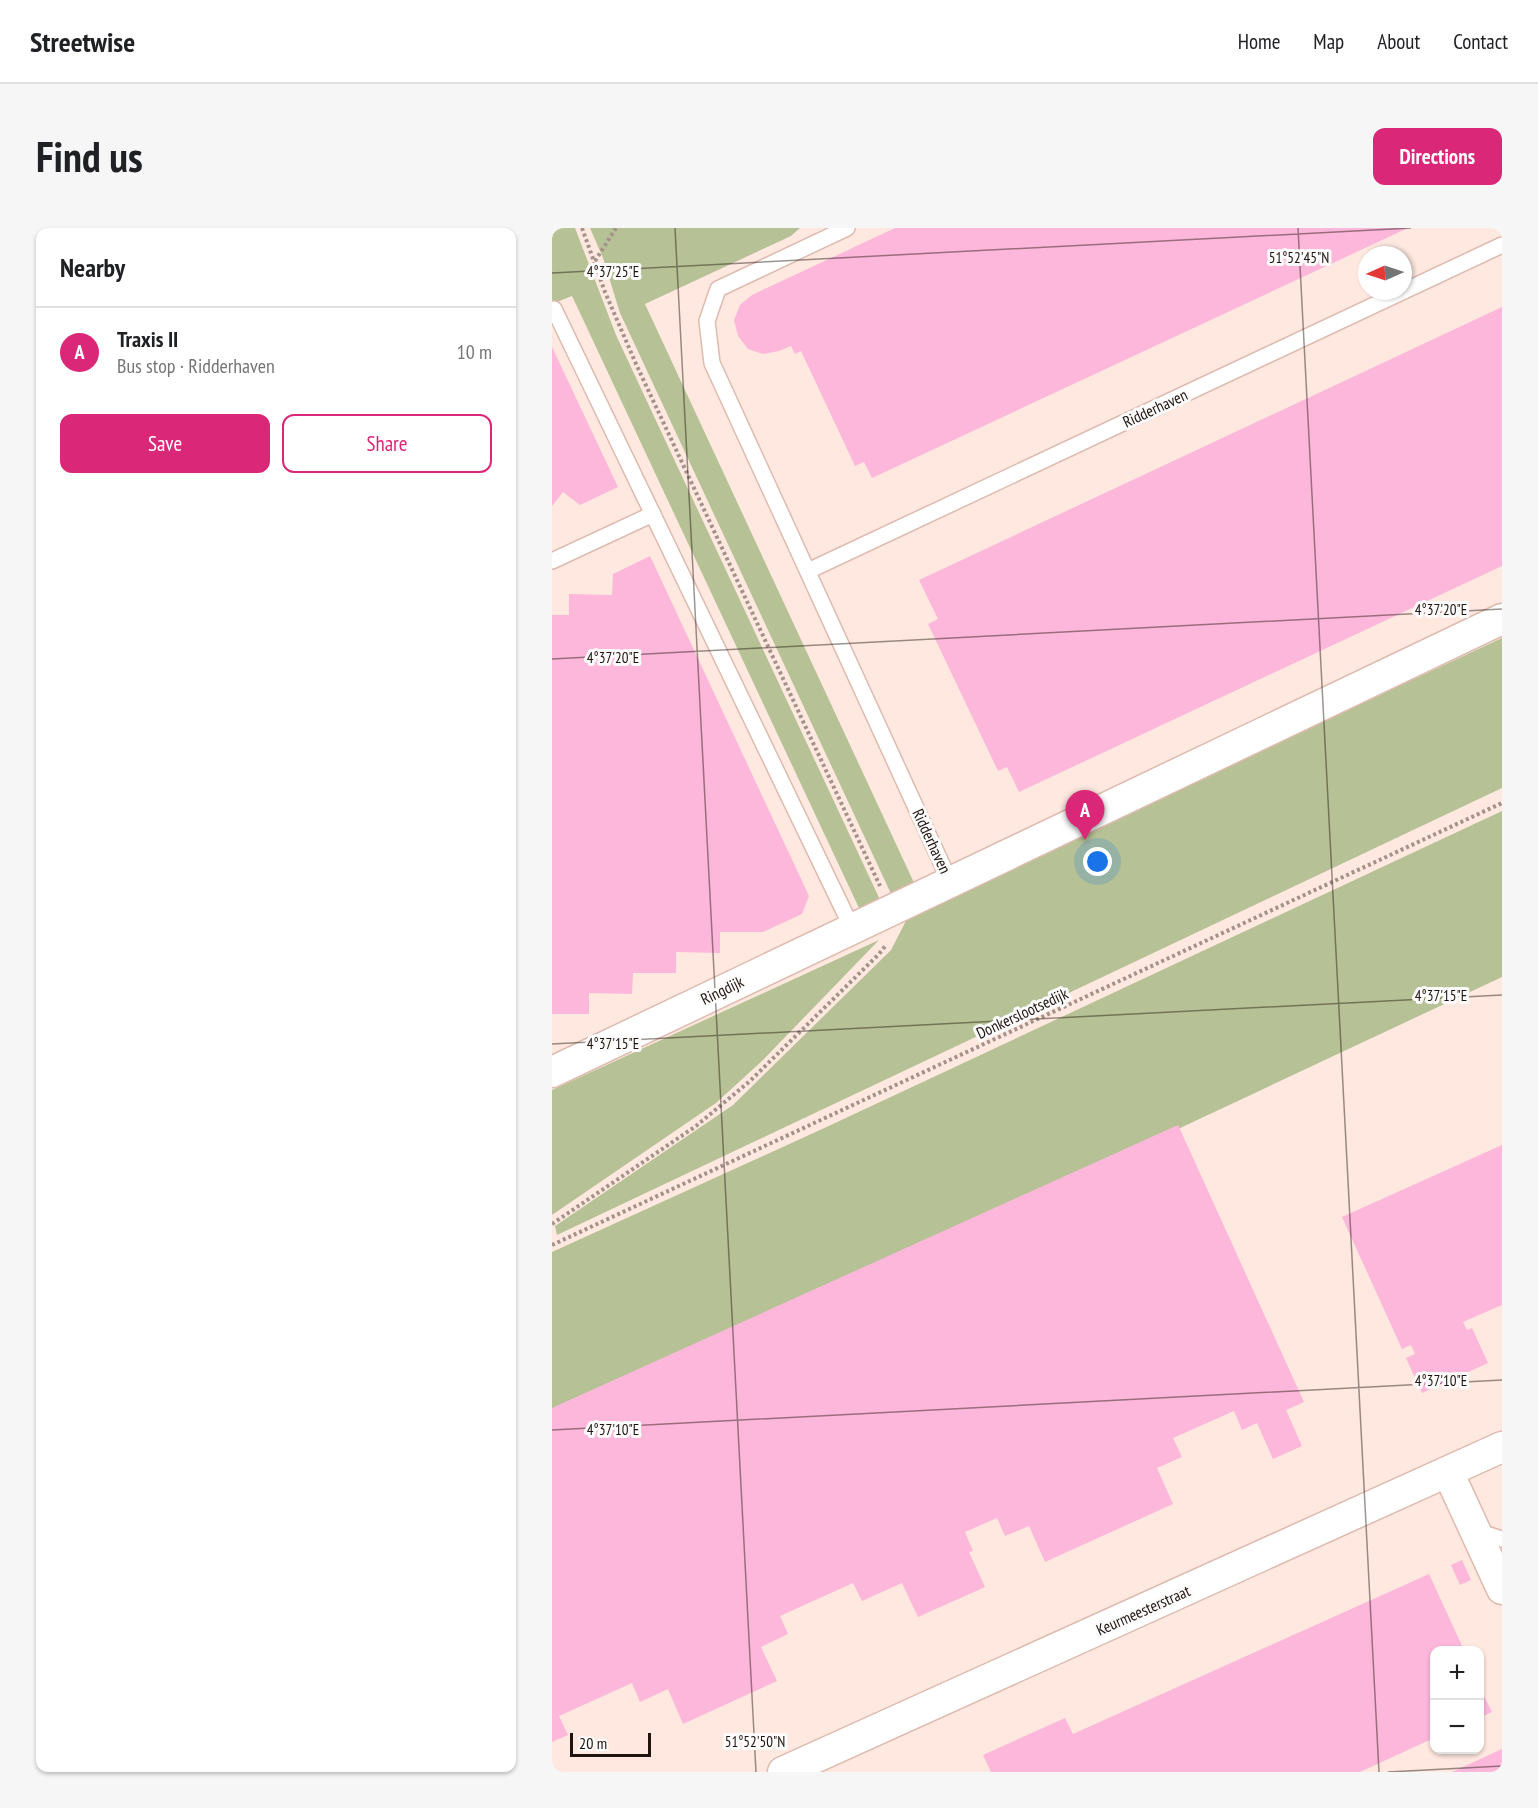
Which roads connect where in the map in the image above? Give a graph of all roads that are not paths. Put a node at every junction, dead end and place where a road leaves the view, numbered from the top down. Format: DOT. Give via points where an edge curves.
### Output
graph roads {
  1 [pos="847,228"];
  2 [pos="1502,245"];
  3 [pos="554,309"];
  4 [pos="653,514"];
  5 [pos="552,561"];
  6 [pos="808,572"];
  7 [pos="1502,619"];
  8 [pos="951,882"];
  9 [pos="891,909"];
  10 [pos="852,928"];
  11 [pos="552,1072"];
  12 [pos="1502,1448"];
  13 [pos="1448,1472"];
  14 [pos="1488,1535"];
  15 [pos="1502,1589"];
  16 [pos="783,1772"];
  1 -- 6 [label="lane, Ridderhaven" via="717,289 707,321 712,363"];
  2 -- 6 [label="lane, Ridderhaven"];
  3 -- 4 [label="lane"];
  4 -- 5 [label="lane"];
  4 -- 10 [label="lane"];
  6 -- 8 [label="lane, Ridderhaven"];
  7 -- 8 [label="street, Ridderhaven"];
  8 -- 9 [label="street, Ridderhaven"];
  9 -- 10 [label="street, Ringdijk"];
  10 -- 11 [label="street, Ringdijk"];
  12 -- 13 [label="street, Keurmeesterstraat"];
  13 -- 14 [label="street"];
  13 -- 16 [label="street, Keurmeesterstraat"];
  14 -- 15 [label="street"];
}
